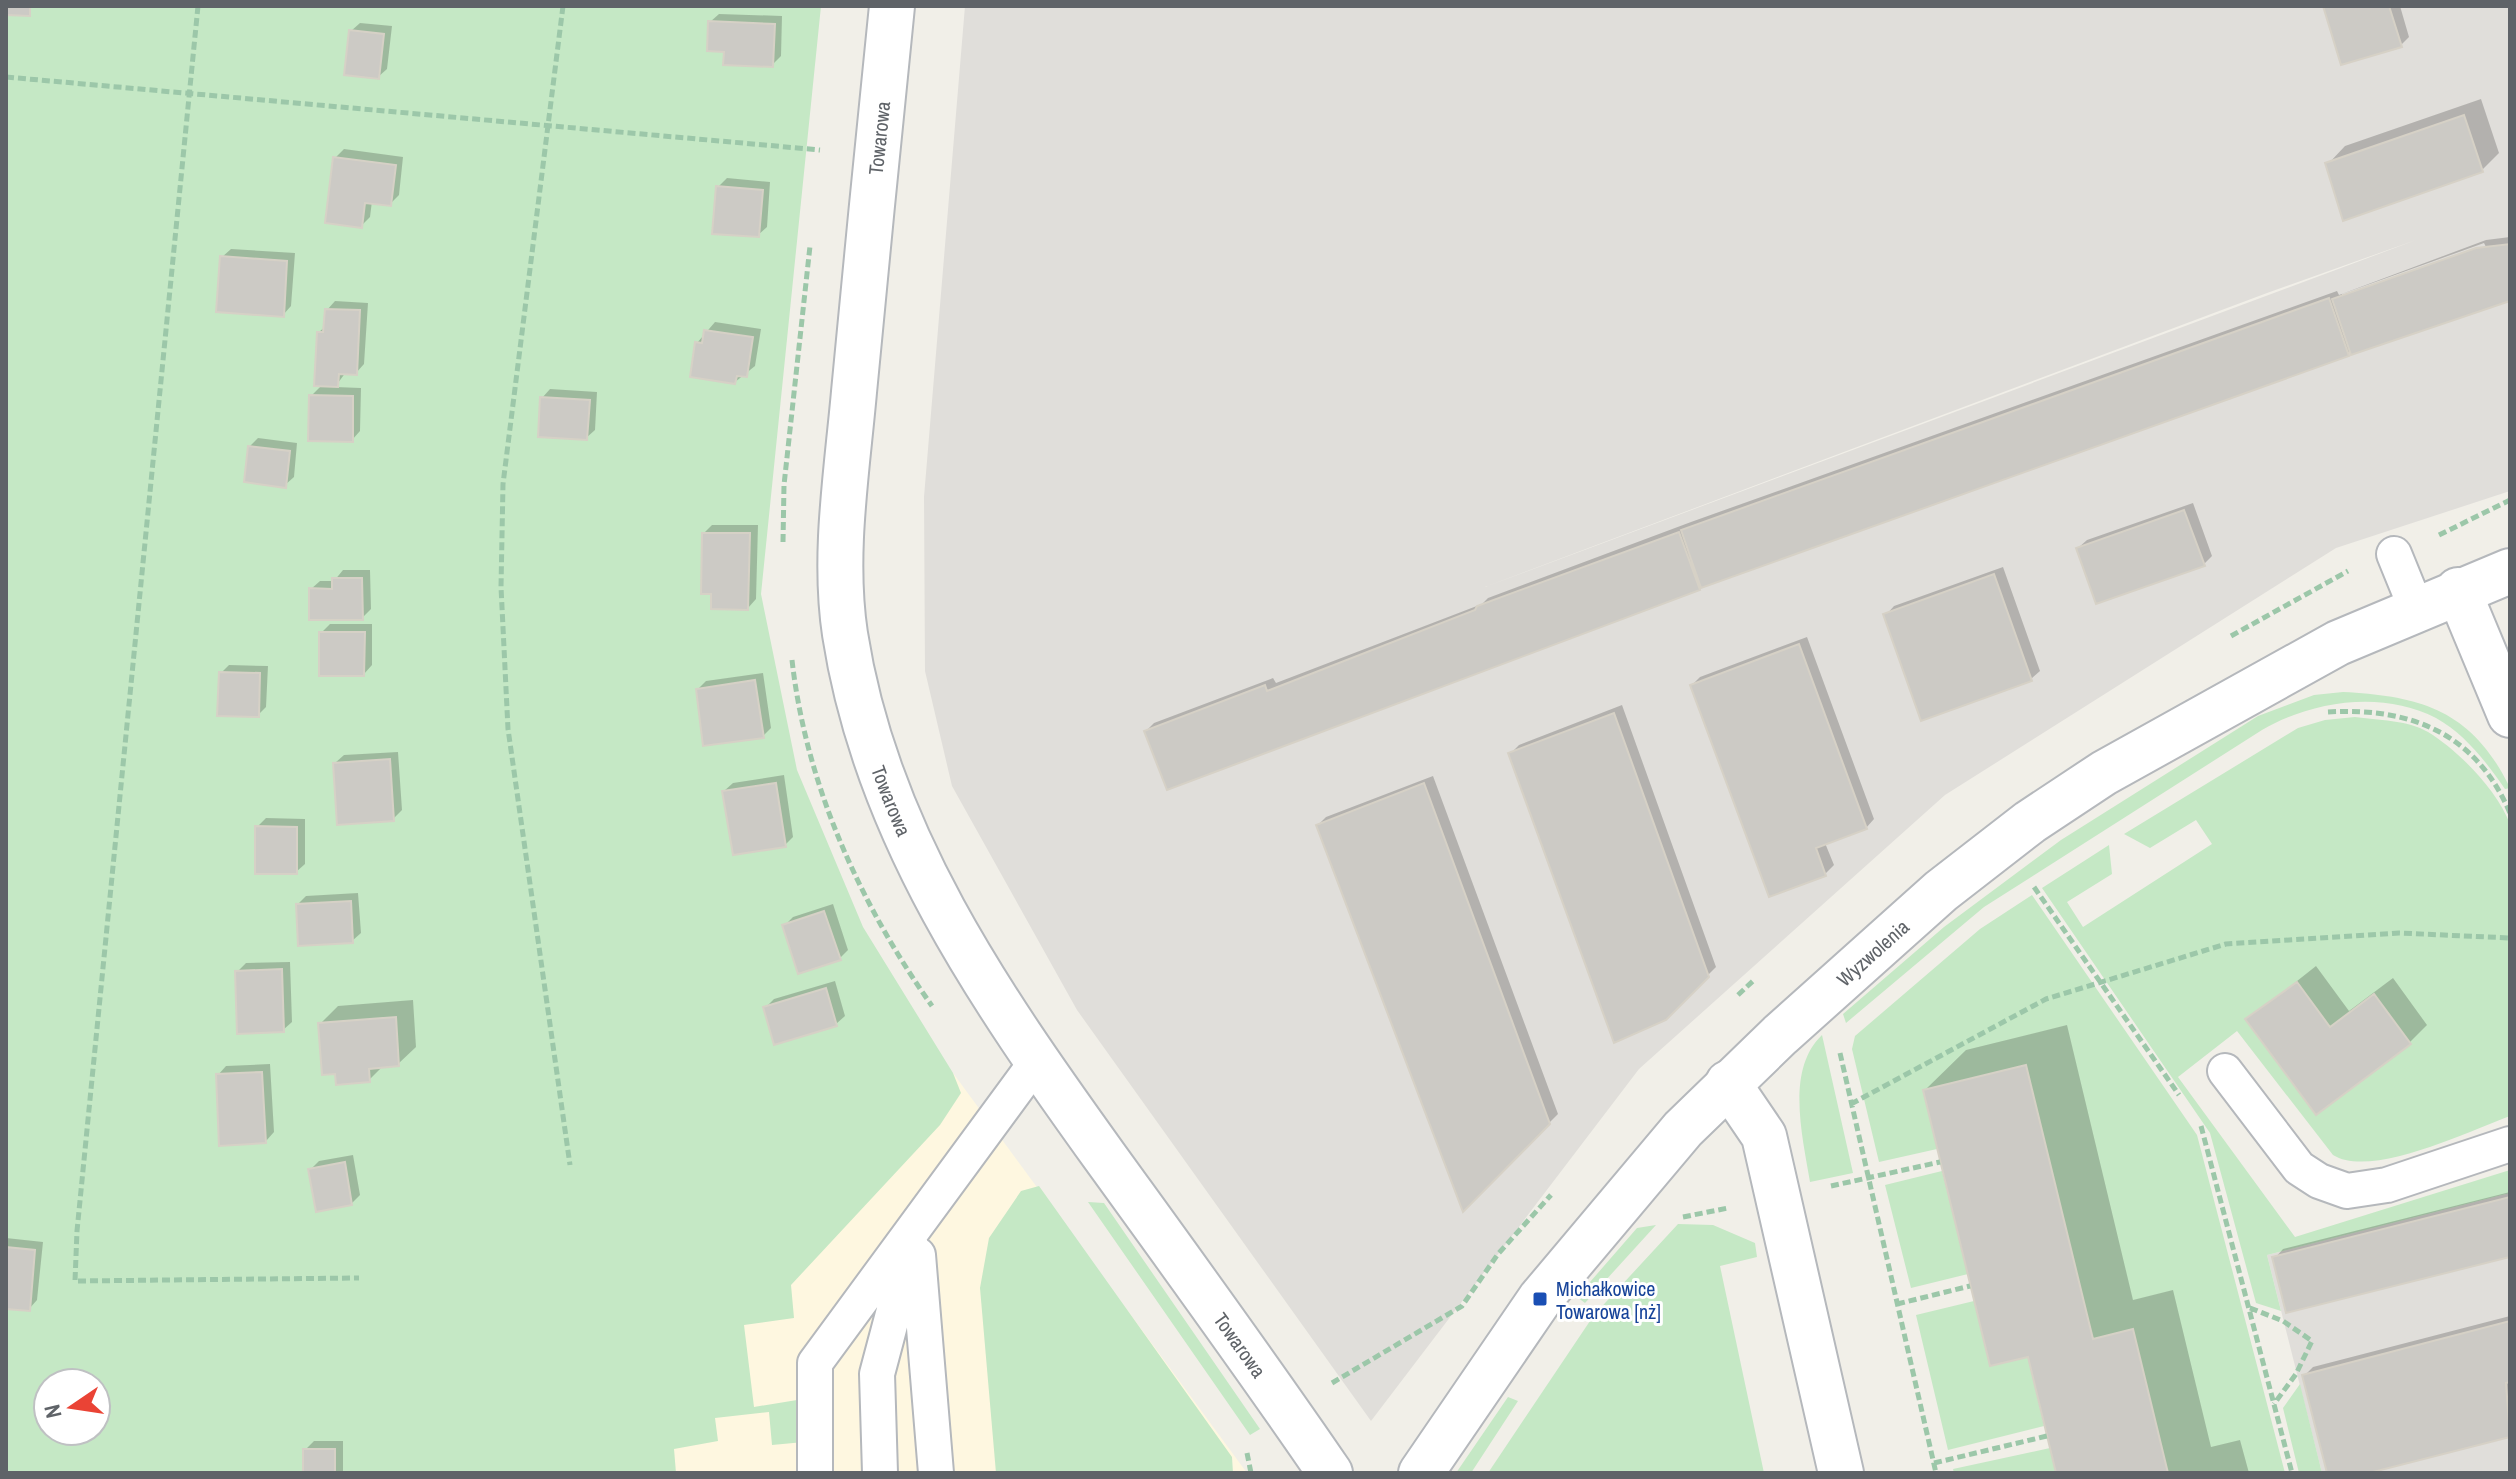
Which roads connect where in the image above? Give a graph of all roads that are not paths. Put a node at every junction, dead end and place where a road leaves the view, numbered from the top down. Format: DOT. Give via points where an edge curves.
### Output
graph roads {
  1 [pos="892,6"];
  2 [pos="2394,554"];
  3 [pos="2510,571"];
  4 [pos="2458,590"];
  5 [pos="2416,608"];
  6 [pos="2510,715"];
  7 [pos="1037,1061"];
  8 [pos="2225,1071"];
  9 [pos="1728,1083"];
  10 [pos="2510,1144"];
  11 [pos="915,1231"];
  12 [pos="815,1473"];
  13 [pos="880,1473"];
  14 [pos="936,1473"];
  15 [pos="1330,1473"];
  16 [pos="1421,1473"];
  17 [pos="1841,1473"];
  1 -- 7 [label="street, Towarowa" via="842,532 845,630 859,706 883,785 916,861 969,960"];
  2 -- 5 [label="lane"];
  3 -- 4 [label="street, Wyzwolenia"];
  4 -- 5 [label="street, Wyzwolenia"];
  4 -- 6 [label="street"];
  5 -- 9 [label="street, Wyzwolenia" via="2241,696 2104,773 2030,822 1941,891"];
  7 -- 11 [label="lane"];
  7 -- 15 [label="street, Towarowa"];
  8 -- 10 [label="lane" via="2299,1168 2347,1191 2387,1185"];
  9 -- 16 [label="street, Wyzwolenia" via="1620,1200 1540,1299"];
  9 -- 17 [label="street" via="1764,1136"];
  11 -- 12 [label="lane" via="815,1363"];
  11 -- 13 [label="lane" via="877,1374"];
  11 -- 14 [label="lane"];
}
